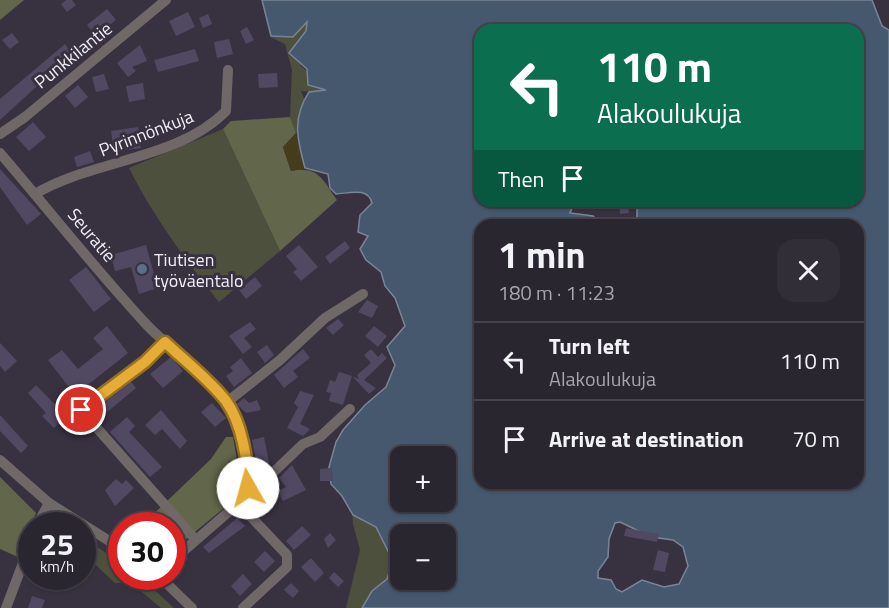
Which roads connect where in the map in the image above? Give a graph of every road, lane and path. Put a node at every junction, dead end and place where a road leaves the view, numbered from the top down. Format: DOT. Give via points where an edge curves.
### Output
graph roads {
  1 [pos="166,0"];
  2 [pos="228,70"];
  3 [pos="0,134"];
  4 [pos="0,153"];
  5 [pos="35,194"];
  6 [pos="363,294"];
  7 [pos="165,342"];
  8 [pos="227,402"];
  9 [pos="350,410"];
  10 [pos="0,460"];
  11 [pos="248,488"];
  12 [pos="49,502"];
  13 [pos="238,503"];
  14 [pos="44,512"];
  15 [pos="195,538"];
  16 [pos="108,540"];
  17 [pos="186,547"];
  18 [pos="18,576"];
  19 [pos="173,590"];
  20 [pos="6,608"];
  21 [pos="192,608"];
  22 [pos="243,608"];
  1 -- 3 [label="street, Punkkilantie"];
  2 -- 5 [label="street, Pyrinnönkuja" via="226,111 213,124 118,163 49,185"];
  4 -- 5 [label="street, Seuratie"];
  5 -- 7 [label="street, Seuratie"];
  6 -- 8 [label="street" via="325,318"];
  7 -- 8 [label="street, Seuratie"];
  7 -- 15 [label="street" via="81,410"];
  8 -- 11 [label="street, Seuratie" via="236,420"];
  9 -- 11 [label="street" via="320,437 303,444 259,486"];
  10 -- 12 [label="street"];
  11 -- 13 [label="street"];
  12 -- 14 [label="street"];
  12 -- 16 [label="street"];
  13 -- 15 [label="street"];
  13 -- 22 [label="street" via="287,555 287,567"];
  15 -- 17 [label="street"];
  18 -- 20 [label="street"];
  19 -- 21 [label="street"];
}
